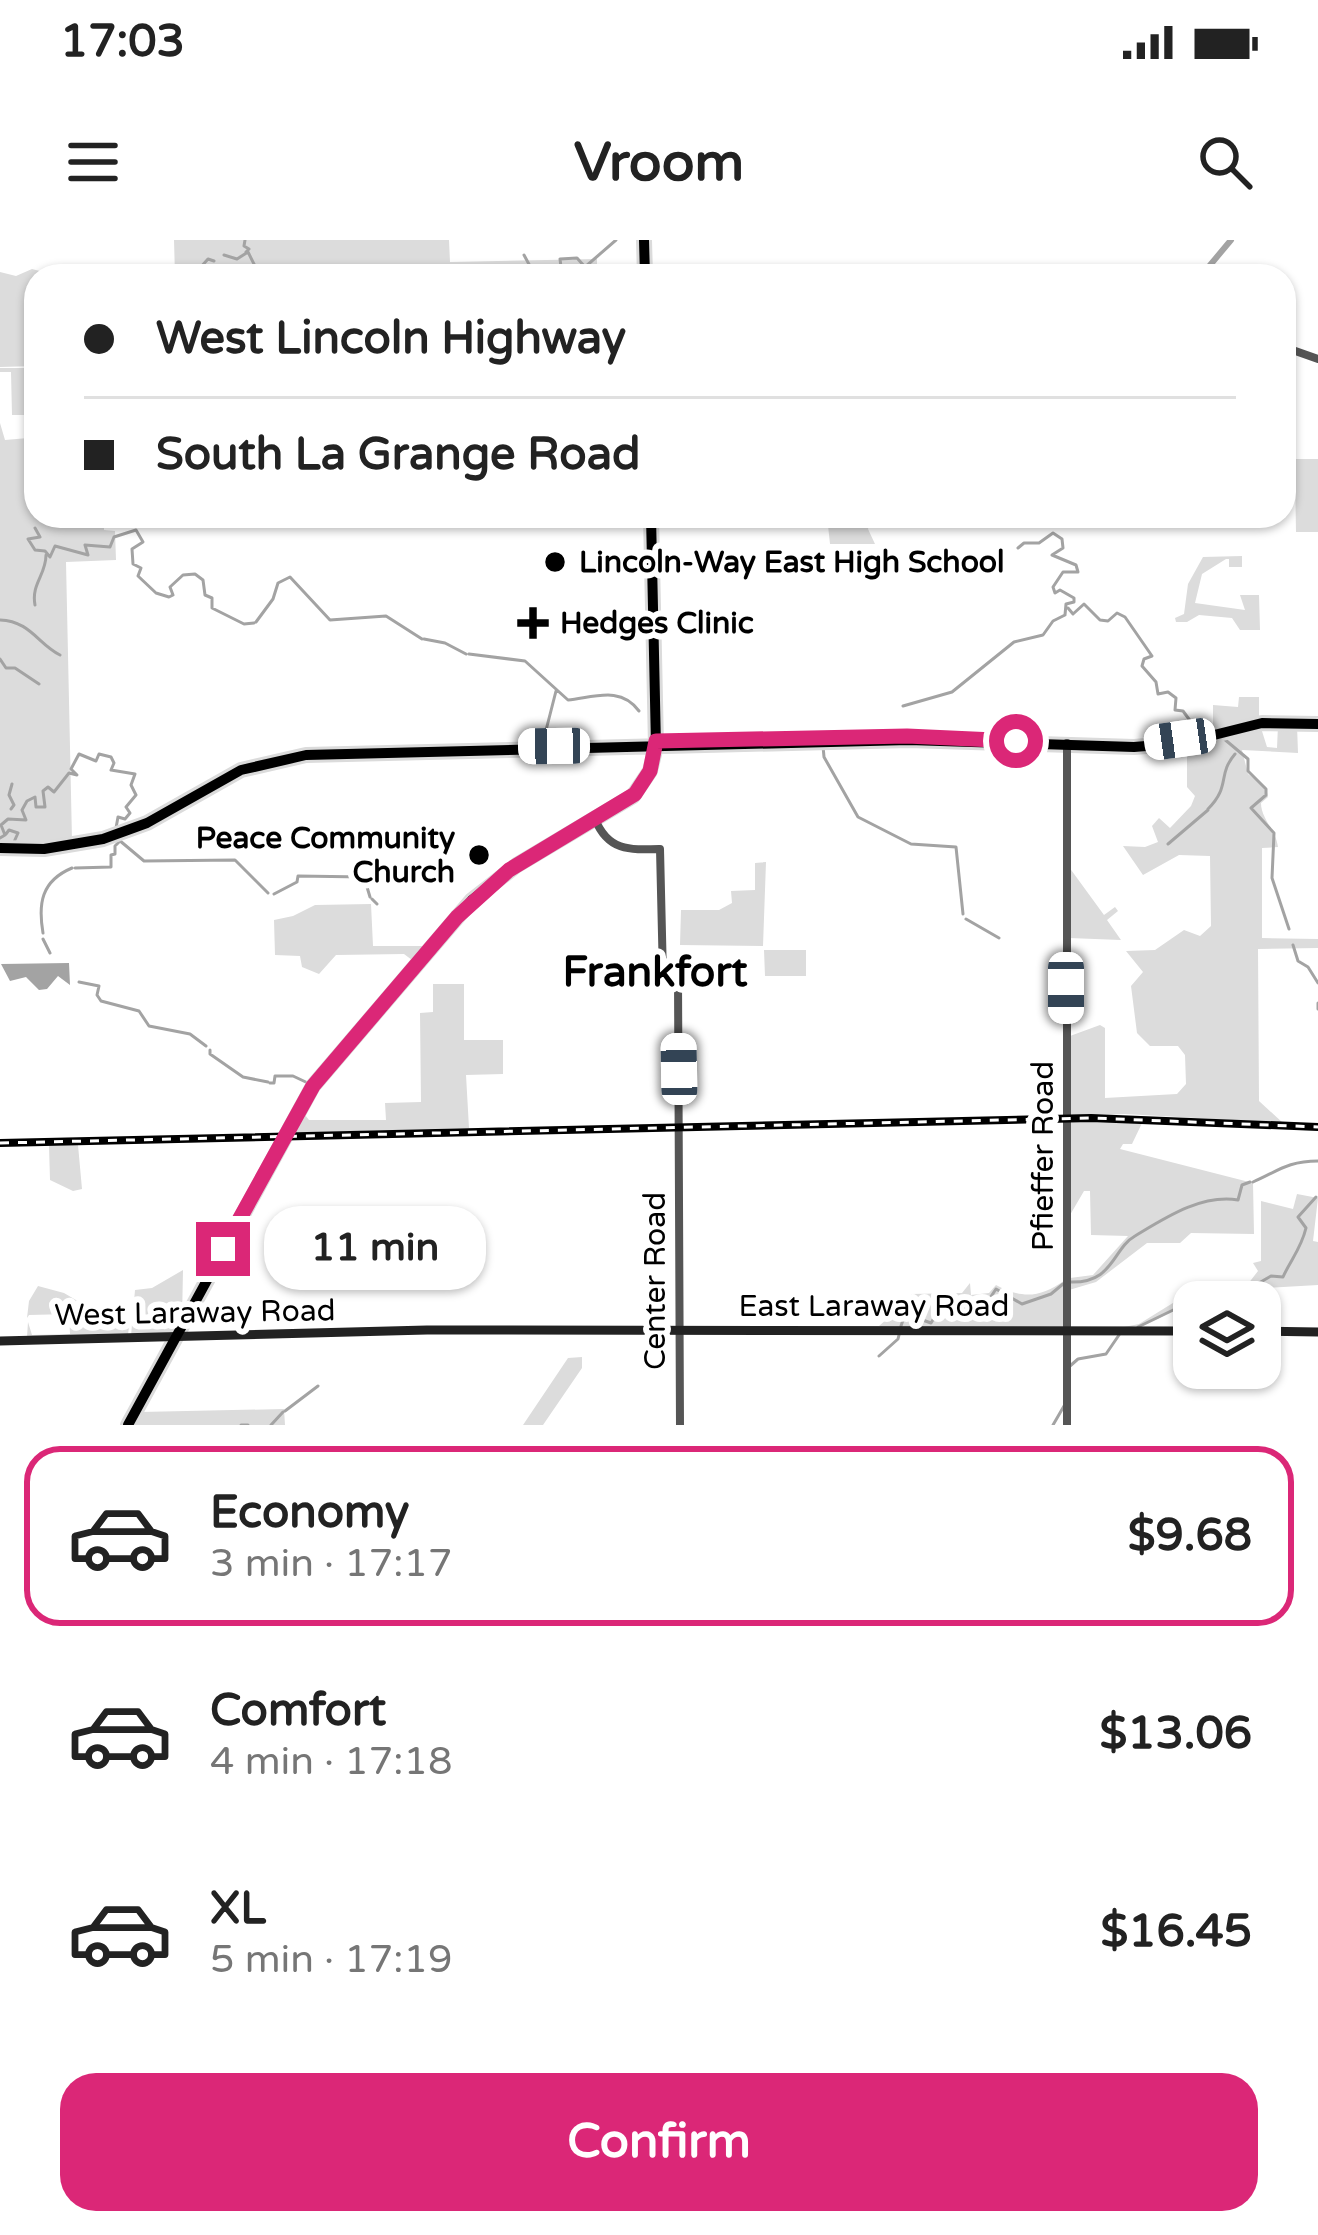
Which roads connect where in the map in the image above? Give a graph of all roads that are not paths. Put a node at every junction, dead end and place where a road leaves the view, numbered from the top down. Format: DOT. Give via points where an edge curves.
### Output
graph roads {
  1 [pos="652,528"];
  2 [pos="1318,722"];
  3 [pos="658,743"];
  4 [pos="1067,745"];
  5 [pos="596,821"];
  6 [pos="0,847"];
  7 [pos="680,1329"];
  8 [pos="1067,1330"];
  9 [pos="1173,1331"];
  10 [pos="1281,1331"];
  11 [pos="1318,1331"];
  12 [pos="175,1338"];
  13 [pos="0,1341"];
  14 [pos="128,1425"];
  15 [pos="680,1425"];
  16 [pos="1067,1425"];
  1 -- 3 [label="main road"];
  2 -- 4 [label="main road" via="1282,718 1154,743"];
  3 -- 4 [label="main road" via="944,736"];
  3 -- 5 [label="main road" via="648,785"];
  3 -- 6 [label="main road" via="288,754 222,775 102,836"];
  4 -- 8 [label="street, Pfieffer Road"];
  5 -- 7 [label="street, Center Road" via="622,849 660,849 663,977 678,977"];
  5 -- 12 [label="main road" via="472,900 352,1038 303,1101"];
  7 -- 8 [label="main road, East Laraway Road"];
  7 -- 12 [label="main road, West Laraway Road"];
  7 -- 15 [label="street, Center Road"];
  8 -- 9 [label="main road"];
  8 -- 16 [label="street, Pfieffer Road"];
  10 -- 11 [label="main road"];
  12 -- 13 [label="main road, West Laraway Road"];
  12 -- 14 [label="main road"];
}
